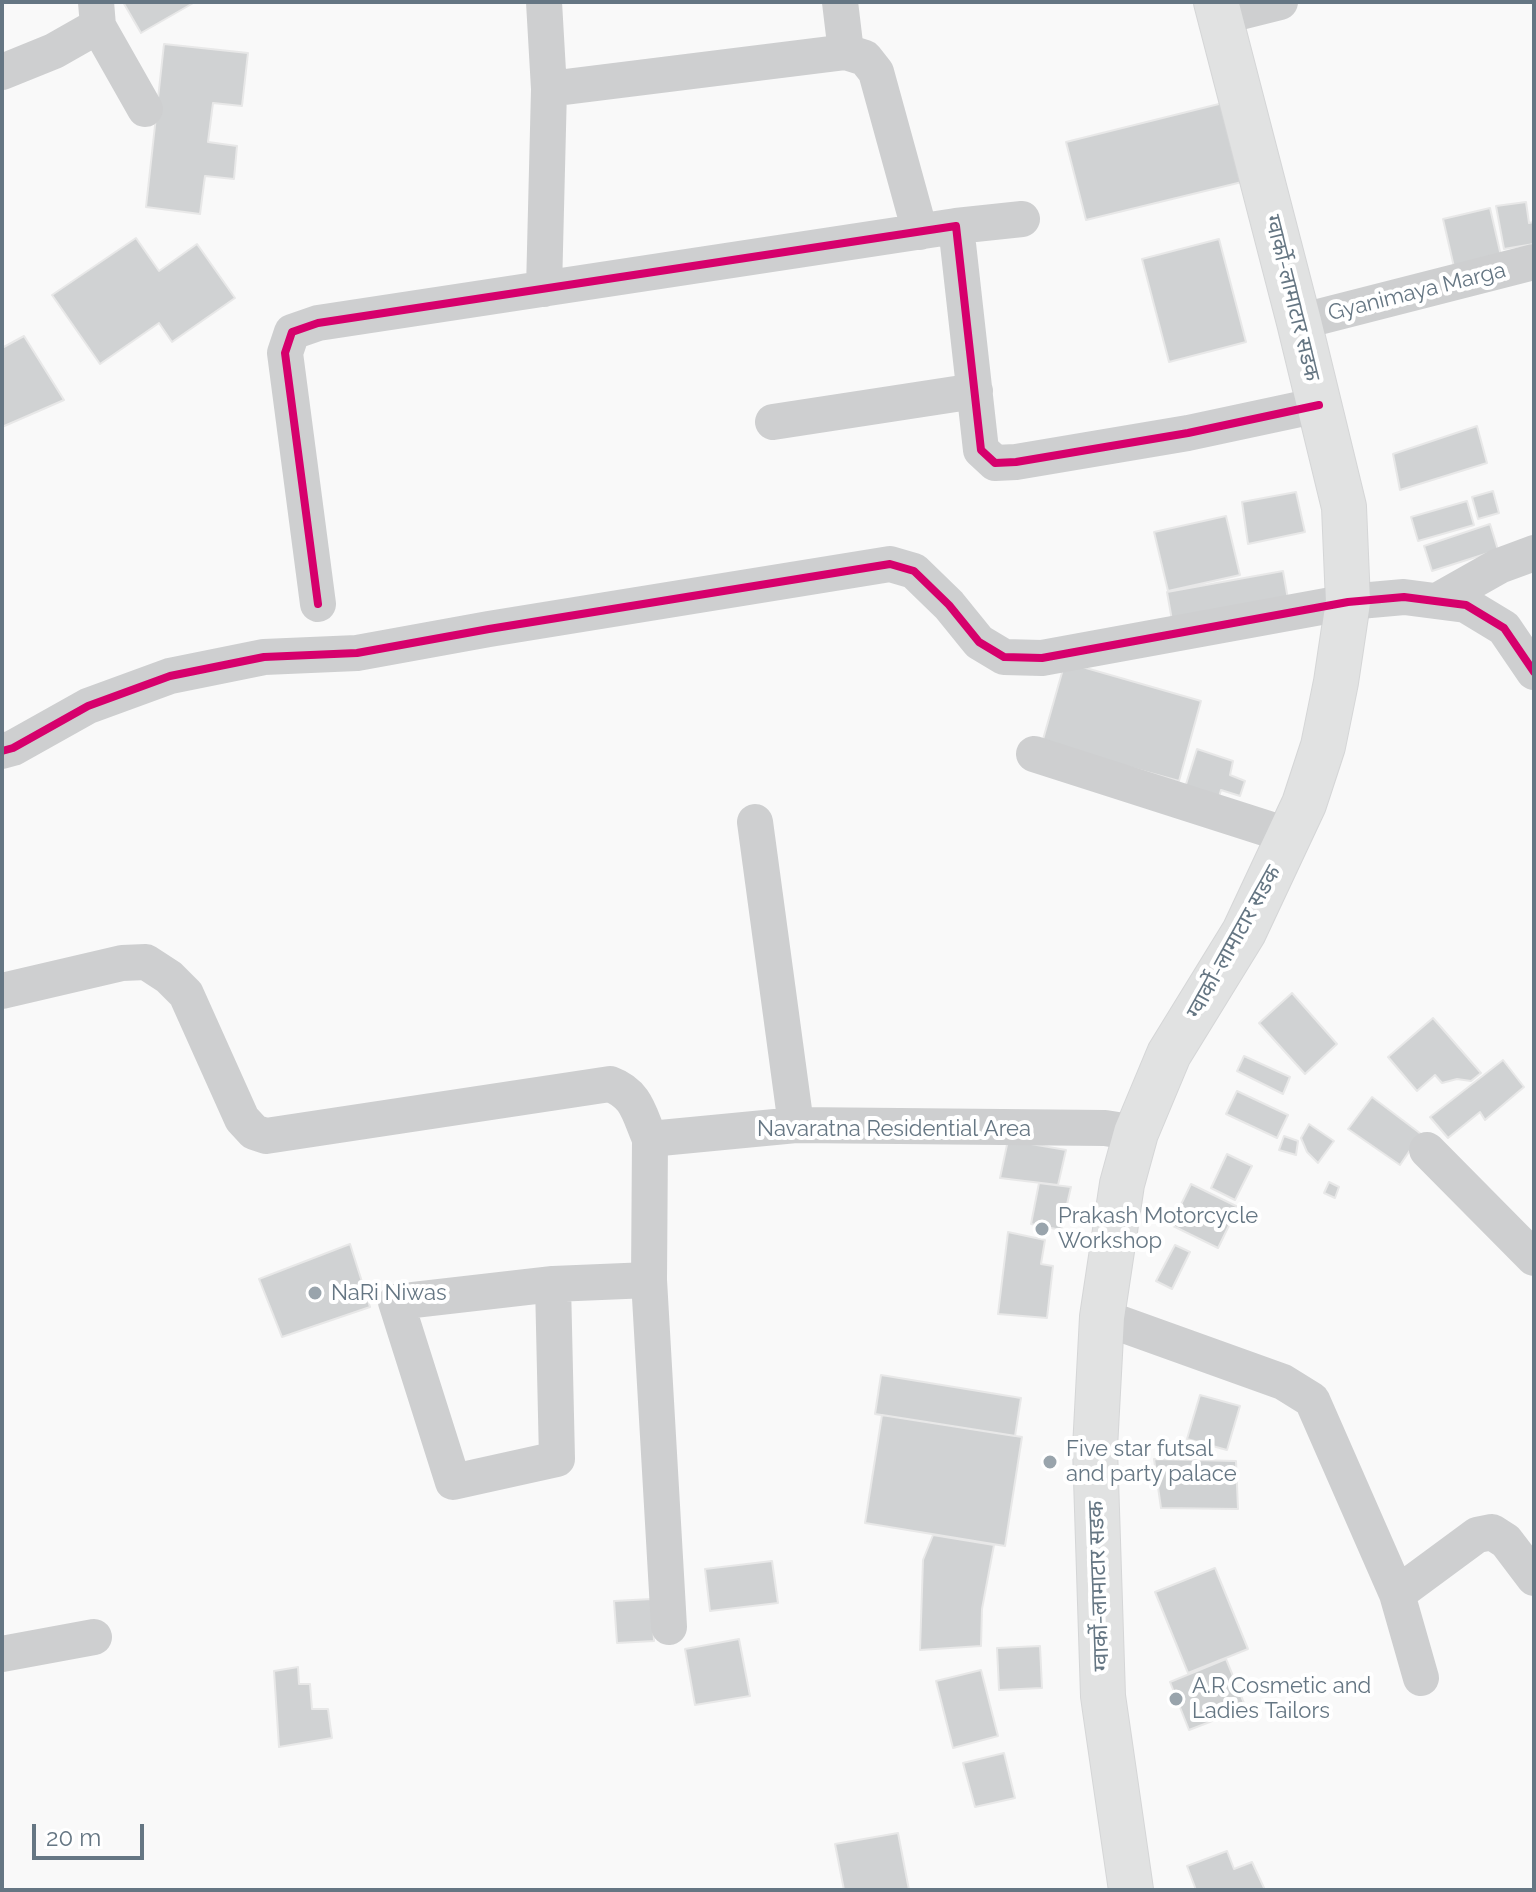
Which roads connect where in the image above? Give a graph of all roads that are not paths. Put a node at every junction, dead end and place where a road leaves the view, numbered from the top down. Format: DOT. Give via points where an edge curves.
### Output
graph roads {
  1 [pos="544,2"];
  2 [pos="840,2"];
  3 [pos="1280,2"];
  4 [pos="1218,10"];
  5 [pos="97,14"];
  6 [pos="846,52"];
  7 [pos="2,72"];
  8 [pos="549,89"];
  9 [pos="145,109"];
  10 [pos="1022,219"];
  11 [pos="956,226"];
  12 [pos="920,232"];
  13 [pos="1534,262"];
  14 [pos="544,289"];
  15 [pos="1299,322"];
  16 [pos="975,391"];
  17 [pos="1319,405"];
  18 [pos="773,422"];
  19 [pos="1534,553"];
  20 [pos="1437,601"];
  21 [pos="1348,602"];
  22 [pos="318,604"];
  23 [pos="1534,672"];
  24 [pos="2,751"];
  25 [pos="1034,754"];
  26 [pos="755,822"];
  27 [pos="1290,836"];
  28 [pos="2,991"];
  29 [pos="796,1125"];
  30 [pos="1136,1133"];
  31 [pos="650,1139"];
  32 [pos="1427,1150"];
  33 [pos="1534,1258"];
  34 [pos="649,1280"];
  35 [pos="553,1284"];
  36 [pos="1102,1317"];
  37 [pos="1534,1578"];
  38 [pos="1397,1594"];
  39 [pos="669,1627"];
  40 [pos="94,1637"];
  41 [pos="2,1654"];
  42 [pos="1421,1678"];
  43 [pos="1131,1890"];
  1 -- 8 [label="street"];
  2 -- 6 [label="street"];
  3 -- 4 [label="street"];
  4 -- 15 [label="main road, ग्वार्को-लामाटार सडक"];
  5 -- 7 [label="street" via="54,51"];
  5 -- 9 [label="street"];
  6 -- 8 [label="street"];
  6 -- 12 [label="street" via="865,58 876,72"];
  8 -- 14 [label="street"];
  10 -- 11 [label="street"];
  11 -- 12 [label="street"];
  11 -- 16 [label="street"];
  12 -- 14 [label="street"];
  13 -- 15 [label="street, Gyanimaya Marga"];
  14 -- 22 [label="street" via="318,323 292,332 285,353"];
  15 -- 17 [label="main road, ग्वार्को-लामाटार सडक"];
  16 -- 17 [label="street" via="981,450 995,463 1188,433"];
  16 -- 18 [label="street"];
  17 -- 21 [label="main road, ग्वार्को-लामाटार सडक" via="1344,507"];
  19 -- 20 [label="street"];
  20 -- 21 [label="street" via="1404,597"];
  20 -- 23 [label="street" via="1466,605 1504,628"];
  21 -- 24 [label="street" via="1042,658 1004,657 979,642 914,571 890,564 357,653 264,657 170,676 88,706"];
  21 -- 27 [label="main road, ग्वार्को-लामाटार सडक" via="1323,746"];
  25 -- 27 [label="street"];
  26 -- 29 [label="street"];
  27 -- 30 [label="main road, ग्वार्को-लामाटार सडक" via="1244,932 1169,1054"];
  28 -- 31 [label="street" via="146,962 186,994 242,1119 266,1136 610,1084 626,1090"];
  29 -- 30 [label="street, Navaratna Residential Area" via="1105,1128"];
  29 -- 31 [label="street, Navaratna Residential Area"];
  30 -- 36 [label="main road, ग्वार्को-लामाटार सडक" via="1122,1184"];
  31 -- 34 [label="street"];
  32 -- 33 [label="street"];
  34 -- 35 [label="street"];
  34 -- 39 [label="street"];
  35 -- 35 [label="street" via="396,1302 453,1482 557,1459"];
  36 -- 38 [label="street" via="1283,1382 1312,1400"];
  36 -- 43 [label="main road, ग्वार्को-लामाटार सडक" via="1095,1448 1103,1696"];
  37 -- 38 [label="street" via="1506,1541 1492,1532 1477,1535"];
  38 -- 42 [label="street"];
  40 -- 41 [label="street"];
}
